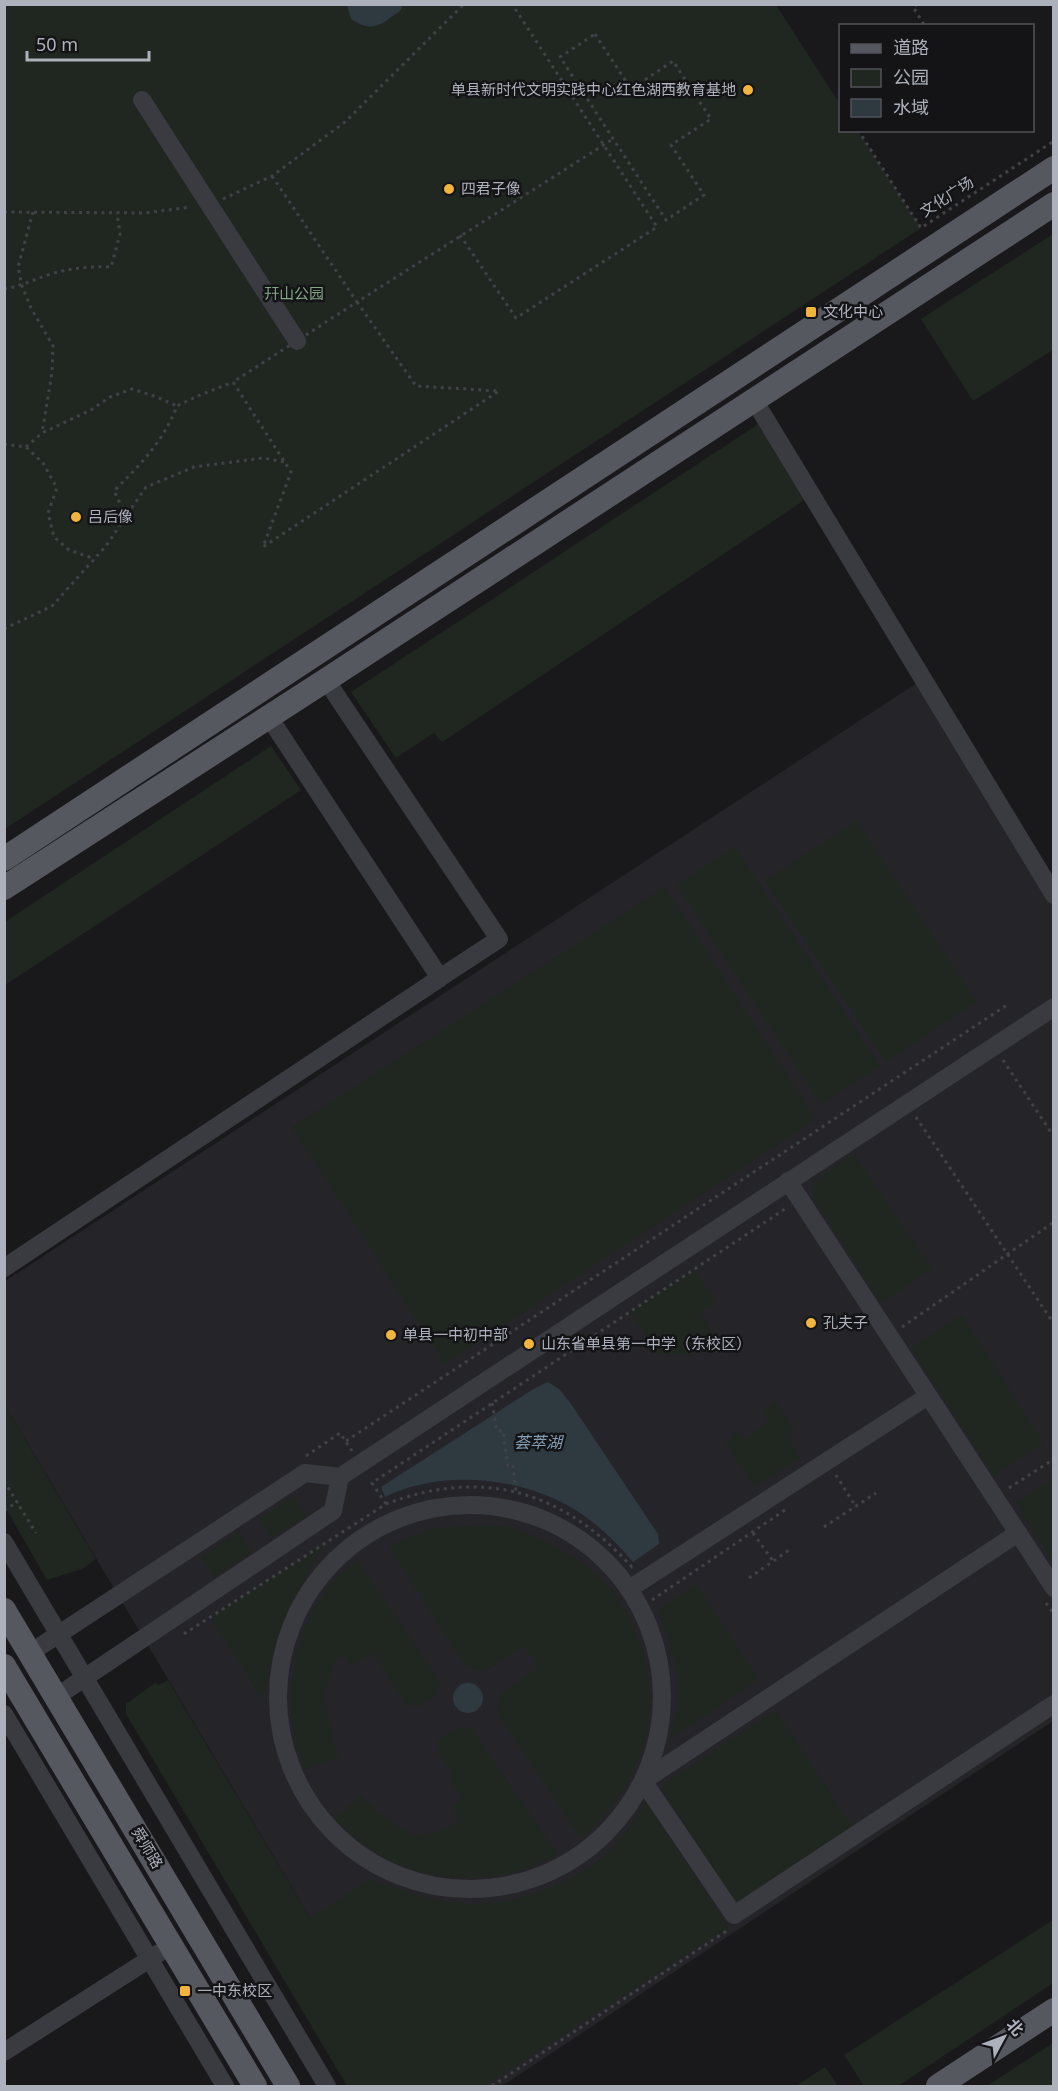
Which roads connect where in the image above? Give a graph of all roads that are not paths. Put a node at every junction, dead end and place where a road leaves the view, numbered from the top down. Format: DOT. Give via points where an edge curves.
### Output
graph roads {
  1 [pos="142,100"];
  2 [pos="1053,168"];
  3 [pos="1053,204"];
  4 [pos="297,340"];
  5 [pos="754,400"];
  6 [pos="327,680"];
  7 [pos="269,717"];
  8 [pos="4,860"];
  9 [pos="4,888"];
  10 [pos="1053,895"];
  11 [pos="431,984"];
  12 [pos="1053,1007"];
  13 [pos="788,1181"];
  14 [pos="4,1268"];
  15 [pos="928,1396"];
  16 [pos="340,1477"];
  17 [pos="1018,1533"];
  18 [pos="4,1542"];
  19 [pos="1053,1588"];
  20 [pos="629,1589"];
  21 [pos="4,1610"];
  22 [pos="30,1653"];
  23 [pos="6,1671"];
  24 [pos="85,1678"];
  25 [pos="56,1697"];
  26 [pos="1053,1704"];
  27 [pos="4,1714"];
  28 [pos="643,1781"];
  29 [pos="171,1945"];
  30 [pos="1053,2010"];
  31 [pos="4,2052"];
  32 [pos="225,2086"];
  33 [pos="255,2086"];
  34 [pos="288,2086"];
  35 [pos="327,2086"];
  36 [pos="938,2086"];
  1 -- 4 [label="street"];
  2 -- 8 [label="main road"];
  3 -- 5 [label="main road"];
  5 -- 6 [label="main road"];
  5 -- 10 [label="street"];
  6 -- 7 [label="main road"];
  6 -- 11 [label="street" via="499,939"];
  7 -- 9 [label="main road"];
  7 -- 11 [label="street" via="440,978"];
  11 -- 14 [label="street"];
  12 -- 13 [label="street"];
  13 -- 15 [label="street"];
  13 -- 16 [label="street"];
  15 -- 17 [label="street"];
  15 -- 20 [label="street"];
  16 -- 22 [label="street" via="305,1473"];
  16 -- 24 [label="street" via="333,1511"];
  17 -- 19 [label="street"];
  17 -- 28 [label="street"];
  18 -- 24 [label="street"];
  20 -- 28 [label="street" via="648,1622 659,1659 663,1697 659,1736"];
  20 -- 28 [label="street" via="591,1548 564,1529 524,1511 480,1504 435,1506 393,1519 355,1541 322,1571 298,1608 282,1649 276,1694 281,1738 295,1780 319,1817 350,1848 388,1872 430,1886 474,1890 519,1884 560,1868 596,1843 626,1811"];
  21 -- 22 [label="main road, 舜师路"];
  22 -- 25 [label="main road, 舜师路"];
  23 -- 29 [label="main road, 舜师路"];
  24 -- 25 [label="street"];
  24 -- 35 [label="street"];
  25 -- 34 [label="main road, 舜师路"];
  26 -- 28 [label="street" via="734,1915"];
  27 -- 32 [label="street"];
  29 -- 31 [label="street"];
  29 -- 33 [label="main road, 舜师路"];
  30 -- 36 [label="main road"];
}
